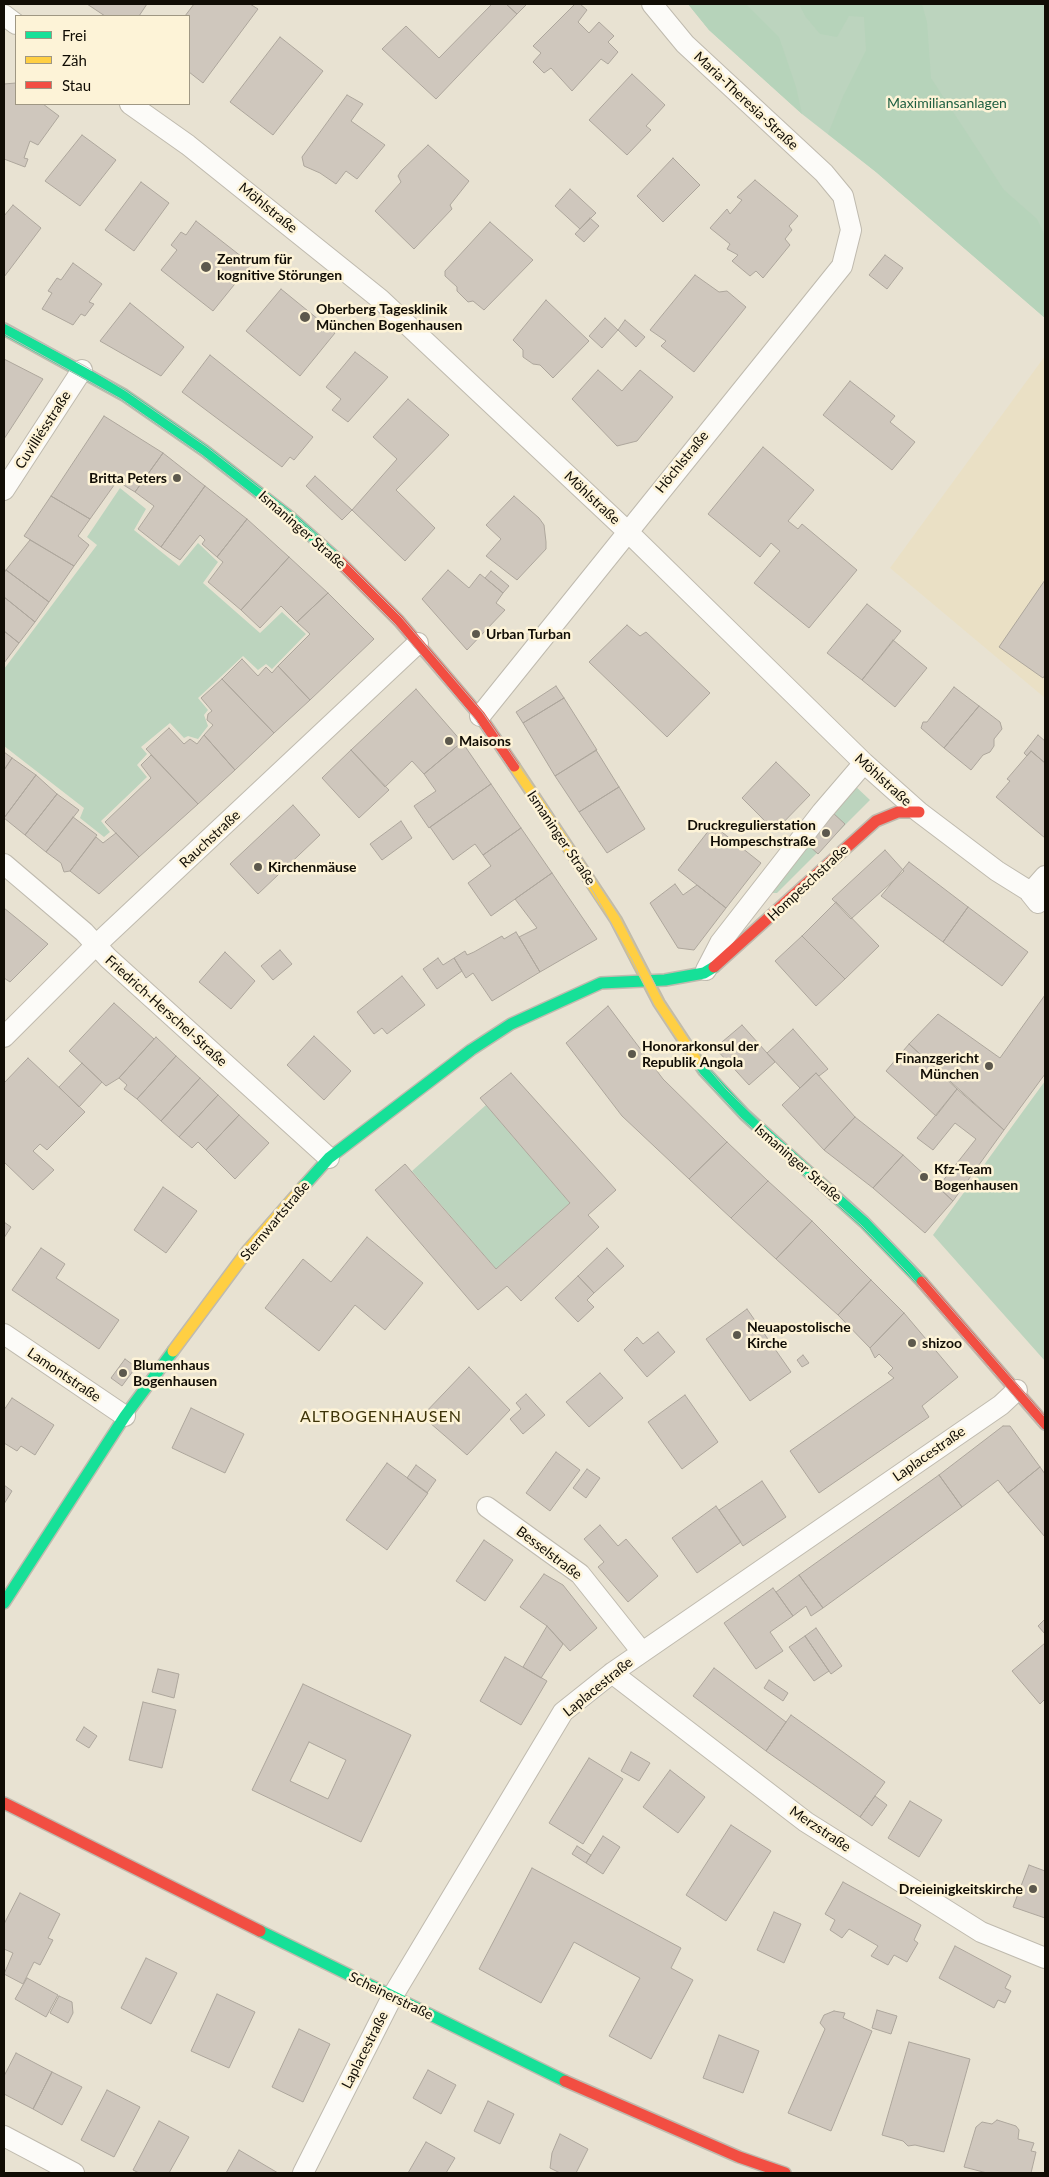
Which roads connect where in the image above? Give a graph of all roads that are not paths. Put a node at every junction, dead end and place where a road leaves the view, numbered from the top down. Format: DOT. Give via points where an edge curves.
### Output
graph roads {
  1 [pos="652,4"];
  2 [pos="4,15"];
  3 [pos="15,23"];
  4 [pos="131,105"];
  5 [pos="843,196"];
  6 [pos="4,329"];
  7 [pos="82,370"];
  8 [pos="4,490"];
  9 [pos="627,531"];
  10 [pos="418,642"];
  11 [pos="480,716"];
  12 [pos="864,763"];
  13 [pos="919,812"];
  14 [pos="4,864"];
  15 [pos="1045,876"];
  16 [pos="1038,897"];
  17 [pos="1045,911"];
  18 [pos="96,945"];
  19 [pos="704,973"];
  20 [pos="647,980"];
  21 [pos="4,1037"];
  22 [pos="329,1158"];
  23 [pos="4,1334"];
  24 [pos="1017,1390"];
  25 [pos="125,1416"];
  26 [pos="1045,1424"];
  27 [pos="488,1507"];
  28 [pos="6,1596"];
  29 [pos="642,1652"];
  30 [pos="612,1673"];
  31 [pos="4,1802"];
  32 [pos="1045,1958"];
  33 [pos="392,1997"];
  34 [pos="4,2136"];
  35 [pos="735,2165"];
  36 [pos="74,2173"];
  37 [pos="302,2173"];
  38 [pos="785,2173"];
  1 -- 5 [label="street, Maria-Theresia-Straße" via="685,44 824,173"];
  2 -- 3 [label="street"];
  4 -- 9 [label="street, Möhlstraße" via="188,145 380,299"];
  5 -- 9 [label="street, Höchlstraße" via="850,230 842,266"];
  6 -- 7 [label="street, Ismaninger Straße"];
  7 -- 8 [label="street, Cuvilliésstraße"];
  7 -- 10 [label="street, Ismaninger Straße" via="164,422 245,481 334,556"];
  9 -- 11 [label="street, Höchlstraße"];
  9 -- 12 [label="street, Möhlstraße"];
  10 -- 11 [label="street, Ismaninger Straße"];
  10 -- 18 [label="street, Rauchstraße"];
  11 -- 20 [label="street, Ismaninger Straße" via="616,920"];
  12 -- 13 [label="street, Möhlstraße"];
  12 -- 19 [label="street, Hompeschstraße" via="726,935"];
  13 -- 16 [label="street, Möhlstraße"];
  13 -- 19 [label="street, Hompeschstraße" via="898,812 876,821 722,962"];
  14 -- 18 [label="street, Friedrich-Herschel-Straße"];
  15 -- 16 [label="street"];
  16 -- 17 [label="street, Möhlstraße"];
  18 -- 21 [label="street, Rauchstraße"];
  18 -- 22 [label="street, Friedrich-Herschel-Straße"];
  19 -- 20 [label="street, Hompeschstraße"];
  20 -- 22 [label="street, Sternwartstraße" via="601,983 511,1024"];
  20 -- 24 [label="street, Ismaninger Straße" via="679,1036 722,1093 878,1235"];
  22 -- 25 [label="street, Sternwartstraße" via="248,1250"];
  23 -- 25 [label="street, Lamontstraße"];
  24 -- 26 [label="street, Ismaninger Straße"];
  24 -- 29 [label="street, Laplacestraße" via="1001,1405"];
  25 -- 28 [label="street, Sternwartstraße"];
  27 -- 29 [label="street, Besselstraße" via="580,1574"];
  29 -- 30 [label="street, Laplacestraße"];
  30 -- 32 [label="street, Merzstraße" via="806,1822 981,1932"];
  30 -- 33 [label="street, Laplacestraße" via="563,1712"];
  31 -- 33 [label="street, Scheinerstraße"];
  33 -- 35 [label="street, Scheinerstraße"];
  33 -- 37 [label="street, Laplacestraße"];
  34 -- 36 [label="street"];
  35 -- 38 [label="street, Scheinerstraße"];
}
